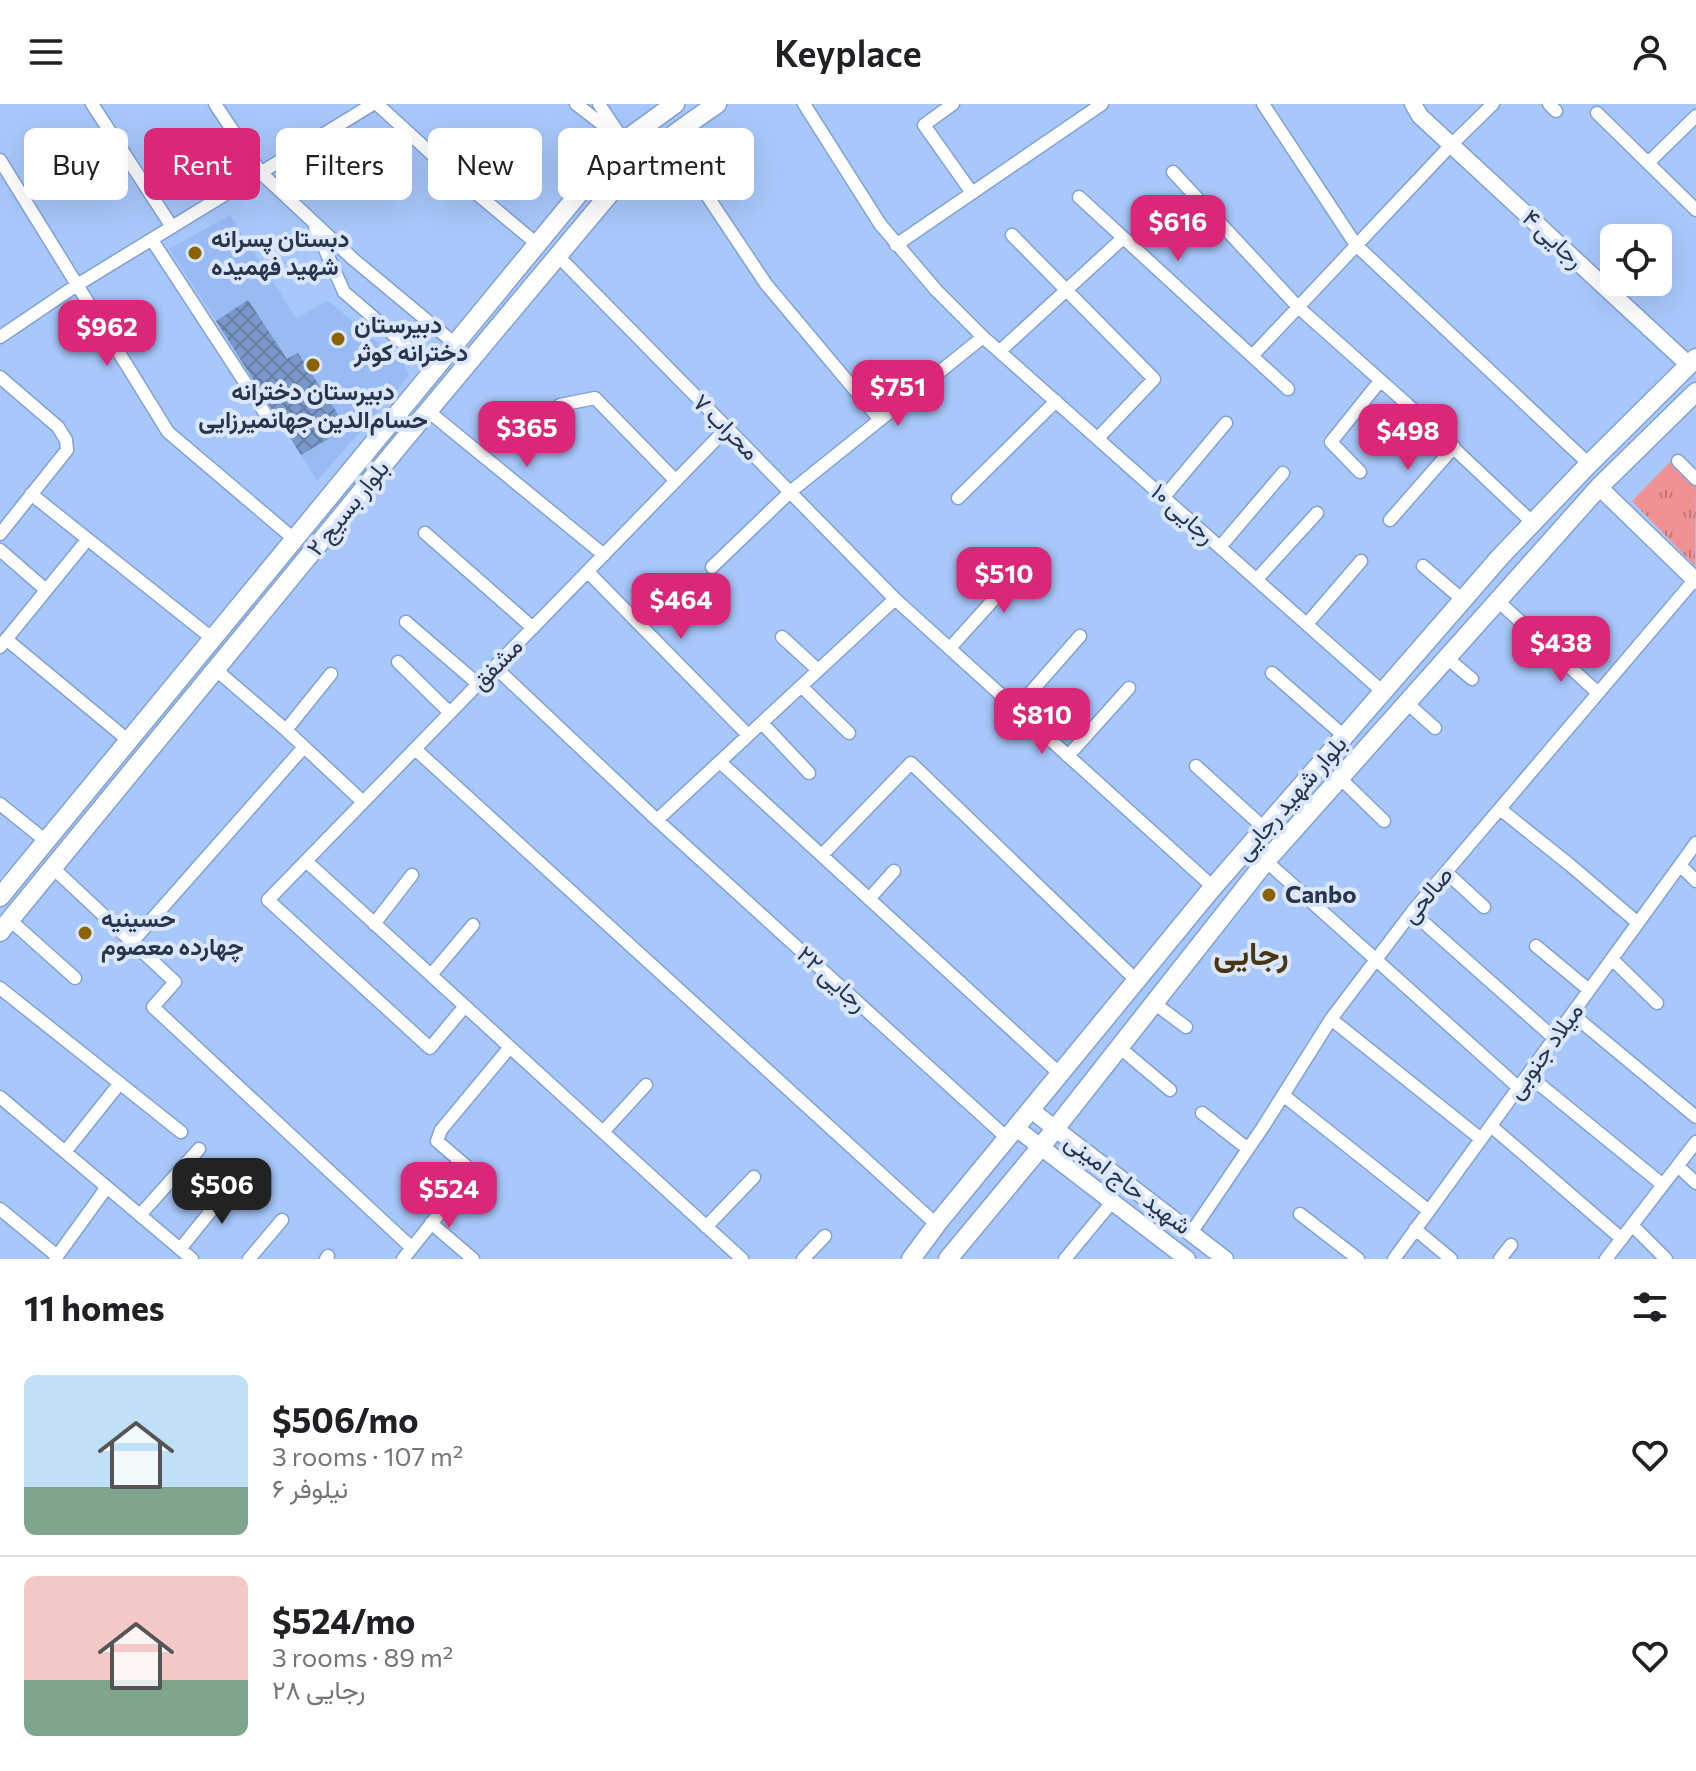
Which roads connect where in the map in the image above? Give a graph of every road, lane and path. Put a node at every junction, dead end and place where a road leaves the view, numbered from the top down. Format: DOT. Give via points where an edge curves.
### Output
graph roads {
  1 [pos="92,104"];
  2 [pos="342,104"];
  3 [pos="375,104"];
  4 [pos="576,104"];
  5 [pos="599,104"];
  6 [pos="675,104"];
  7 [pos="717,104"];
  8 [pos="804,104"];
  9 [pos="953,104"];
  10 [pos="1102,104"];
  11 [pos="1263,104"];
  12 [pos="1413,104"];
  13 [pos="1493,104"];
  14 [pos="218,108"];
  15 [pos="1597,113"];
  16 [pos="1696,116"];
  17 [pos="351,118"];
  18 [pos="607,128"];
  19 [pos="615,128"];
  20 [pos="642,128"];
  21 [pos="681,128"];
  22 [pos="1451,145"];
  23 [pos="0,160"];
  24 [pos="1648,163"];
  25 [pos="1173,172"];
  26 [pos="261,173"];
  27 [pos="972,193"];
  28 [pos="1079,197"];
  29 [pos="574,200"];
  30 [pos="605,200"];
  31 [pos="710,200"];
  32 [pos="1696,210"];
  33 [pos="312,220"];
  34 [pos="172,227"];
  35 [pos="1012,235"];
  36 [pos="1123,238"];
  37 [pos="152,240"];
  38 [pos="537,244"];
  39 [pos="896,245"];
  40 [pos="1356,245"];
  41 [pos="558,256"];
  42 [pos="77,285"];
  43 [pos="1066,291"];
  44 [pos="1298,307"];
  45 [pos="0,337"];
  46 [pos="983,337"];
  47 [pos="454,343"];
  48 [pos="1000,351"];
  49 [pos="1252,356"];
  50 [pos="1693,362"];
  51 [pos="433,369"];
  52 [pos="0,377"];
  53 [pos="1380,381"];
  54 [pos="1288,389"];
  55 [pos="1696,392"];
  56 [pos="1056,401"];
  57 [pos="560,405"];
  58 [pos="428,411"];
  59 [pos="265,413"];
  60 [pos="880,420"];
  61 [pos="1226,423"];
  62 [pos="727,428"];
  63 [pos="1098,438"];
  64 [pos="1454,447"];
  65 [pos="1678,461"];
  66 [pos="1589,464"];
  67 [pos="1360,472"];
  68 [pos="1283,473"];
  69 [pos="1696,479"];
  70 [pos="676,481"];
  71 [pos="1599,487"];
  72 [pos="790,492"];
  73 [pos="31,494"];
  74 [pos="1164,497"];
  75 [pos="958,498"];
  76 [pos="1317,513"];
  77 [pos="1390,520"];
  78 [pos="1533,523"];
  79 [pos="425,533"];
  80 [pos="0,534"];
  81 [pos="294,539"];
  82 [pos="87,540"];
  83 [pos="1220,547"];
  84 [pos="0,550"];
  85 [pos="604,555"];
  86 [pos="1032,557"];
  87 [pos="1361,561"];
  88 [pos="1423,566"];
  89 [pos="712,567"];
  90 [pos="588,572"];
  91 [pos="1257,579"];
  92 [pos="1696,580"];
  93 [pos="46,590"];
  94 [pos="895,599"];
  95 [pos="1463,600"];
  96 [pos="1498,601"];
  97 [pos="234,612"];
  98 [pos="406,622"];
  99 [pos="1307,624"];
  100 [pos="251,626"];
  101 [pos="533,628"];
  102 [pos="1080,636"];
  103 [pos="782,637"];
  104 [pos="213,639"];
  105 [pos="3,643"];
  106 [pos="950,648"];
  107 [pos="1447,658"];
  108 [pos="398,662"];
  109 [pos="495,667"];
  110 [pos="215,669"];
  111 [pos="818,670"];
  112 [pos="1272,673"];
  113 [pos="331,674"];
  114 [pos="1472,679"];
  115 [pos="478,684"];
  116 [pos="801,686"];
  117 [pos="1129,688"];
  118 [pos="1383,692"];
  119 [pos="1598,693"];
  120 [pos="1407,703"];
  121 [pos="1016,709"];
  122 [pos="450,713"];
  123 [pos="762,723"];
  124 [pos="1435,728"];
  125 [pos="286,730"];
  126 [pos="849,733"];
  127 [pos="748,735"];
  128 [pos="1344,736"];
  129 [pos="129,741"];
  130 [pos="304,747"];
  131 [pos="415,749"];
  132 [pos="1068,756"];
  133 [pos="720,762"];
  134 [pos="1196,766"];
  135 [pos="809,773"];
  136 [pos="1340,778"];
  137 [pos="363,802"];
  138 [pos="0,804"];
  139 [pos="1500,809"];
  140 [pos="657,820"];
  141 [pos="1384,821"];
  142 [pos="1264,828"];
  143 [pos="46,841"];
  144 [pos="1696,843"];
  145 [pos="822,855"];
  146 [pos="306,861"];
  147 [pos="1266,861"];
  148 [pos="1680,865"];
  149 [pos="53,868"];
  150 [pos="894,871"];
  151 [pos="1446,872"];
  152 [pos="412,875"];
  153 [pos="1696,881"];
  154 [pos="1213,887"];
  155 [pos="0,897"];
  156 [pos="869,899"];
  157 [pos="1484,907"];
  158 [pos="1412,912"];
  159 [pos="1638,923"];
  160 [pos="374,924"];
  161 [pos="473,925"];
  162 [pos="5,926"];
  163 [pos="132,942"];
  164 [pos="1536,946"];
  165 [pos="1612,959"];
  166 [pos="1375,960"];
  167 [pos="431,975"];
  168 [pos="75,978"];
  169 [pos="1136,980"];
  170 [pos="0,988"];
  171 [pos="1589,990"];
  172 [pos="1154,1003"];
  173 [pos="1657,1003"];
  174 [pos="465,1006"];
  175 [pos="1572,1014"];
  176 [pos="1331,1019"];
  177 [pos="1186,1027"];
  178 [pos="1554,1038"];
  179 [pos="510,1047"];
  180 [pos="1119,1047"];
  181 [pos="1060,1074"];
  182 [pos="1528,1075"];
  183 [pos="120,1083"];
  184 [pos="646,1085"];
  185 [pos="1519,1088"];
  186 [pos="1170,1090"];
  187 [pos="1283,1095"];
  188 [pos="0,1097"];
  189 [pos="1031,1110"];
  190 [pos="1202,1113"];
  191 [pos="1696,1117"];
  192 [pos="1491,1126"];
  193 [pos="1055,1129"];
  194 [pos="181,1132"];
  195 [pos="603,1132"];
  196 [pos="1011,1133"];
  197 [pos="1481,1139"];
  198 [pos="1696,1142"];
  199 [pos="1040,1148"];
  200 [pos="199,1149"];
  201 [pos="1248,1149"];
  202 [pos="65,1152"];
  203 [pos="1088,1154"];
  204 [pos="1678,1166"];
  205 [pos="1073,1172"];
  206 [pos="754,1177"];
  207 [pos="236,1180"];
  208 [pos="1696,1183"];
  209 [pos="1663,1185"];
  210 [pos="107,1187"];
  211 [pos="1112,1202"];
  212 [pos="0,1209"];
  213 [pos="1429,1211"];
  214 [pos="1300,1214"];
  215 [pos="140,1215"];
  216 [pos="282,1220"];
  217 [pos="431,1223"];
  218 [pos="936,1224"];
  219 [pos="1632,1225"];
  220 [pos="706,1227"];
  221 [pos="1415,1229"];
  222 [pos="1191,1233"];
  223 [pos="825,1236"];
  224 [pos="1622,1239"];
  225 [pos="1511,1245"];
  226 [pos="412,1248"];
  227 [pos="180,1249"];
  228 [pos="956,1256"];
  229 [pos="1179,1257"];
  230 [pos="56,1258"];
  231 [pos="192,1259"];
  232 [pos="249,1259"];
  233 [pos="403,1259"];
  234 [pos="473,1259"];
  235 [pos="742,1259"];
  236 [pos="803,1259"];
  237 [pos="911,1259"];
  238 [pos="1065,1259"];
  239 [pos="1225,1259"];
  240 [pos="1358,1259"];
  241 [pos="1394,1259"];
  242 [pos="1451,1259"];
  243 [pos="1500,1259"];
  244 [pos="1606,1259"];
  245 [pos="1666,1259"];
  1 -- 34 [label="street"];
  2 -- 17 [label="street"];
  3 -- 17 [label="street"];
  3 -- 38 [label="street"];
  4 -- 18 [label="street"];
  5 -- 19 [label="street"];
  6 -- 20 [label="main road, بلوار بسیج ۲"];
  7 -- 21 [label="main road, بلوار بسیج ۲"];
  8 -- 39 [label="street, رجایی ۱۰"];
  9 -- 27 [label="street" via="924,125"];
  10 -- 27 [label="street"];
  11 -- 40 [label="street"];
  12 -- 22 [label="street, رجایی ۴"];
  13 -- 22 [label="street"];
  14 -- 26 [label="street"];
  15 -- 24 [label="street"];
  16 -- 24 [label="street"];
  17 -- 26 [label="street"];
  22 -- 40 [label="street"];
  22 -- 50 [label="street, رجایی ۴"];
  23 -- 42 [label="street"];
  24 -- 32 [label="street"];
  25 -- 44 [label="street"];
  26 -- 33 [label="street"];
  26 -- 34 [label="street"];
  27 -- 39 [label="street"];
  28 -- 36 [label="street"];
  29 -- 38 [label="main road, بلوار بسیج ۲"];
  30 -- 41 [label="main road, بلوار بسیج ۲"];
  31 -- 60 [label="street" via="766,284"];
  33 -- 47 [label="street"];
  33 -- 51 [label="street" via="344,292"];
  34 -- 37 [label="street"];
  35 -- 43 [label="street"];
  36 -- 43 [label="street"];
  36 -- 49 [label="street"];
  37 -- 42 [label="street"];
  37 -- 59 [label="street"];
  38 -- 47 [label="main road, بلوار بسیج ۲"];
  39 -- 46 [label="street, رجایی ۱۰"];
  40 -- 44 [label="street"];
  40 -- 66 [label="street"];
  41 -- 58 [label="main road, بلوار بسیج ۲"];
  41 -- 62 [label="street, محراب ۷"];
  42 -- 45 [label="street"];
  42 -- 81 [label="street" via="168,432"];
  43 -- 48 [label="street"];
  43 -- 63 [label="street" via="1154,379"];
  44 -- 49 [label="street"];
  44 -- 53 [label="street"];
  46 -- 48 [label="street, رجایی ۱۰"];
  46 -- 60 [label="street"];
  47 -- 51 [label="main road, بلوار بسیج ۲"];
  48 -- 56 [label="street, رجایی ۱۰"];
  49 -- 54 [label="street"];
  50 -- 66 [label="main road, بلوار شهید رجایی"];
  51 -- 81 [label="main road, بلوار بسیج ۲"];
  52 -- 73 [label="street" via="66,440 67,450"];
  53 -- 64 [label="street"];
  53 -- 67 [label="street" via="1331,442"];
  55 -- 71 [label="main road, بلوار شهید رجایی"];
  56 -- 63 [label="street, رجایی ۱۰"];
  56 -- 75 [label="street"];
  57 -- 70 [label="street" via="595,398"];
  58 -- 85 [label="street"];
  58 -- 100 [label="main road, بلوار بسیج ۲"];
  60 -- 72 [label="street"];
  61 -- 74 [label="street"];
  62 -- 70 [label="street, مشفق"];
  62 -- 72 [label="street, محراب ۷"];
  63 -- 74 [label="street, رجایی ۱۰"];
  64 -- 77 [label="street"];
  64 -- 78 [label="street"];
  65 -- 69 [label="street"];
  66 -- 78 [label="main road, بلوار شهید رجایی"];
  68 -- 83 [label="street"];
  70 -- 85 [label="street, مشفق"];
  71 -- 92 [label="street"];
  71 -- 96 [label="main road, بلوار شهید رجایی"];
  72 -- 89 [label="street"];
  72 -- 94 [label="street, محراب ۷"];
  73 -- 80 [label="street"];
  73 -- 82 [label="street"];
  74 -- 83 [label="street, رجایی ۱۰"];
  76 -- 91 [label="street"];
  78 -- 95 [label="main road, بلوار شهید رجایی"];
  79 -- 101 [label="street"];
  81 -- 97 [label="main road, بلوار بسیج ۲"];
  82 -- 93 [label="street"];
  82 -- 104 [label="street"];
  83 -- 91 [label="street, رجایی ۱۰"];
  84 -- 93 [label="street"];
  85 -- 90 [label="street, مشفق"];
  86 -- 106 [label="street"];
  87 -- 99 [label="street"];
  88 -- 95 [label="street"];
  90 -- 101 [label="street, مشفق"];
  90 -- 127 [label="street"];
  91 -- 99 [label="street, رجایی ۱۰"];
  92 -- 119 [label="street, صالحی"];
  93 -- 105 [label="street"];
  94 -- 106 [label="street, محراب ۷"];
  94 -- 111 [label="street"];
  95 -- 118 [label="main road, بلوار شهید رجایی"];
  96 -- 107 [label="main road, بلوار شهید رجایی"];
  96 -- 119 [label="street"];
  97 -- 100 [label="street"];
  97 -- 104 [label="main road, بلوار بسیج ۲"];
  98 -- 115 [label="street"];
  99 -- 118 [label="street, رجایی ۱۰"];
  100 -- 110 [label="main road, بلوار بسیج ۲"];
  101 -- 109 [label="street, مشفق"];
  102 -- 121 [label="street"];
  103 -- 111 [label="street"];
  104 -- 129 [label="main road, بلوار بسیج ۲"];
  105 -- 129 [label="street"];
  106 -- 121 [label="street, محراب ۷"];
  107 -- 114 [label="street"];
  107 -- 120 [label="main road, بلوار شهید رجایی"];
  108 -- 122 [label="street"];
  109 -- 115 [label="street, مشفق"];
  109 -- 140 [label="street, رجایی ۲۲"];
  110 -- 125 [label="street"];
  110 -- 149 [label="main road, بلوار بسیج ۲"];
  111 -- 116 [label="street"];
  112 -- 128 [label="street"];
  113 -- 125 [label="street"];
  115 -- 122 [label="street, مشفق"];
  116 -- 123 [label="street"];
  116 -- 126 [label="street"];
  117 -- 132 [label="street"];
  118 -- 128 [label="main road, بلوار شهید رجایی"];
  119 -- 139 [label="street, صالحی"];
  120 -- 124 [label="street"];
  120 -- 136 [label="main road, بلوار شهید رجایی"];
  121 -- 132 [label="street, محراب ۷"];
  122 -- 131 [label="street, مشفق"];
  123 -- 127 [label="street"];
  123 -- 135 [label="street"];
  125 -- 130 [label="street"];
  127 -- 133 [label="street"];
  128 -- 142 [label="main road, بلوار شهید رجایی"];
  129 -- 143 [label="main road, بلوار بسیج ۲"];
  130 -- 137 [label="street"];
  130 -- 163 [label="street"];
  131 -- 137 [label="street, مشفق"];
  131 -- 218 [label="street"];
  132 -- 154 [label="street, محراب ۷"];
  133 -- 140 [label="street"];
  133 -- 145 [label="street"];
  134 -- 142 [label="street"];
  136 -- 141 [label="street"];
  136 -- 147 [label="main road, بلوار شهید رجایی"];
  137 -- 146 [label="street, مشفق"];
  138 -- 143 [label="street"];
  139 -- 151 [label="street, صالحی"];
  139 -- 159 [label="street"];
  140 -- 196 [label="street, رجایی ۲۲"];
  142 -- 154 [label="main road, بلوار شهید رجایی"];
  143 -- 155 [label="main road, بلوار بسیج ۲"];
  144 -- 148 [label="street, میلاد جنوبی"];
  145 -- 156 [label="street"];
  145 -- 169 [label="street" via="911,763"];
  146 -- 160 [label="street"];
  146 -- 174 [label="street, مشفق" via="268,900 430,1048"];
  147 -- 166 [label="street"];
  147 -- 172 [label="main road, بلوار شهید رجایی"];
  148 -- 153 [label="street"];
  148 -- 159 [label="street, میلاد جنوبی"];
  149 -- 162 [label="main road, بلوار بسیج ۲"];
  149 -- 163 [label="street"];
  150 -- 156 [label="street"];
  151 -- 157 [label="street"];
  151 -- 158 [label="street, صالحی"];
  152 -- 160 [label="street"];
  154 -- 169 [label="main road, بلوار شهید رجایی"];
  156 -- 181 [label="street"];
  158 -- 166 [label="street, صالحی"];
  158 -- 178 [label="street"];
  159 -- 165 [label="street, میلاد جنوبی"];
  160 -- 167 [label="street"];
  161 -- 167 [label="street"];
  162 -- 168 [label="street"];
  163 -- 226 [label="street" via="175,982 153,1007"];
  164 -- 171 [label="street"];
  165 -- 171 [label="street, میلاد جنوبی"];
  165 -- 173 [label="street"];
  166 -- 176 [label="street, صالحی"];
  166 -- 185 [label="street"];
  167 -- 174 [label="street"];
  169 -- 181 [label="main road, بلوار شهید رجایی"];
  170 -- 183 [label="street"];
  171 -- 175 [label="street, میلاد جنوبی"];
  172 -- 177 [label="street"];
  172 -- 180 [label="main road, بلوار شهید رجایی"];
  174 -- 179 [label="street"];
  175 -- 178 [label="street, میلاد جنوبی"];
  175 -- 191 [label="street"];
  176 -- 187 [label="street, صالحی"];
  176 -- 197 [label="street"];
  178 -- 182 [label="street, میلاد جنوبی"];
  179 -- 195 [label="street"];
  179 -- 217 [label="street" via="441,1130 437,1141 466,1166 467,1179"];
  180 -- 186 [label="street"];
  180 -- 193 [label="main road, بلوار شهید رجایی"];
  181 -- 189 [label="main road, بلوار شهید رجایی"];
  182 -- 185 [label="street, میلاد جنوبی"];
  182 -- 209 [label="street"];
  183 -- 194 [label="street"];
  183 -- 202 [label="street"];
  184 -- 195 [label="street"];
  185 -- 192 [label="street, میلاد جنوبی"];
  187 -- 201 [label="street, صالحی"];
  187 -- 213 [label="street"];
  188 -- 202 [label="street"];
  189 -- 193 [label="street, شهید حاج امینی"];
  189 -- 196 [label="main road, بلوار شهید رجایی"];
  190 -- 201 [label="street"];
  192 -- 197 [label="street, میلاد جنوبی"];
  192 -- 224 [label="street"];
  193 -- 199 [label="main road, بلوار شهید رجایی"];
  193 -- 203 [label="street, شهید حاج امینی"];
  195 -- 220 [label="street"];
  196 -- 199 [label="street, شهید حاج امینی"];
  196 -- 218 [label="main road, بلوار شهید رجایی"];
  197 -- 213 [label="street, میلاد جنوبی"];
  198 -- 204 [label="street"];
  199 -- 205 [label="street, شهید حاج امینی"];
  199 -- 228 [label="main road, بلوار شهید رجایی"];
  200 -- 215 [label="street"];
  201 -- 222 [label="street, صالحی"];
  202 -- 210 [label="street"];
  203 -- 205 [label="street" via="1075,1158"];
  203 -- 222 [label="street, شهید حاج امینی"];
  204 -- 208 [label="street"];
  204 -- 209 [label="street"];
  205 -- 211 [label="street, شهید حاج امینی"];
  206 -- 220 [label="street"];
  207 -- 227 [label="street"];
  209 -- 219 [label="street"];
  210 -- 215 [label="street"];
  210 -- 230 [label="street"];
  211 -- 229 [label="street, شهید حاج امینی"];
  211 -- 238 [label="street"];
  212 -- 230 [label="street"];
  213 -- 221 [label="street, میلاد جنوبی"];
  214 -- 240 [label="street"];
  215 -- 227 [label="street"];
  216 -- 232 [label="street"];
  217 -- 226 [label="street"];
  217 -- 234 [label="street"];
  218 -- 237 [label="main road, بلوار شهید رجایی"];
  219 -- 224 [label="street"];
  219 -- 245 [label="street"];
  220 -- 235 [label="street"];
  221 -- 241 [label="street, میلاد جنوبی"];
  221 -- 242 [label="street"];
  222 -- 239 [label="street, شهید حاج امینی"];
  223 -- 236 [label="street"];
  224 -- 244 [label="street"];
  225 -- 243 [label="street"];
  226 -- 233 [label="street"];
  227 -- 231 [label="street"];
}
